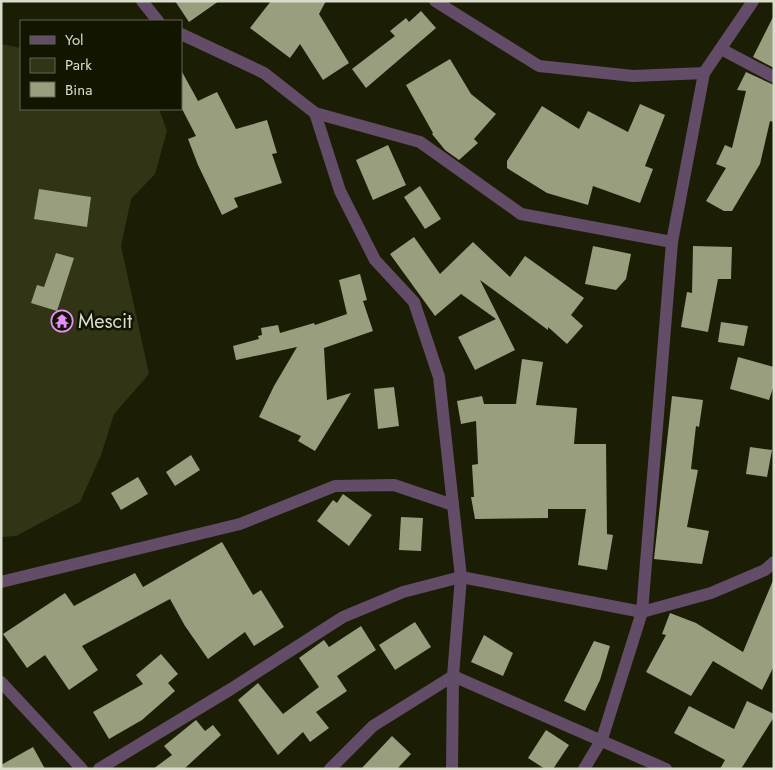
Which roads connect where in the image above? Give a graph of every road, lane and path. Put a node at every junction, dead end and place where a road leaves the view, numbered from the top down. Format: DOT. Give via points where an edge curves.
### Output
graph roads {
  1 [pos="142,1"];
  2 [pos="435,1"];
  3 [pos="753,1"];
  4 [pos="157,20"];
  5 [pos="182,34"];
  6 [pos="720,48"];
  7 [pos="704,73"];
  8 [pos="774,77"];
  9 [pos="315,113"];
  10 [pos="672,242"];
  11 [pos="453,505"];
  12 [pos="771,568"];
  13 [pos="461,577"];
  14 [pos="1,582"];
  15 [pos="642,612"];
  16 [pos="453,676"];
  17 [pos="1,682"];
  18 [pos="602,739"];
  19 [pos="82,769"];
  20 [pos="99,769"];
  21 [pos="330,769"];
  22 [pos="452,769"];
  23 [pos="584,769"];
  24 [pos="666,769"];
  1 -- 4 [label="street"];
  2 -- 7 [label="street" via="539,66 633,76"];
  3 -- 6 [label="street"];
  5 -- 9 [label="street" via="264,73"];
  6 -- 7 [label="street"];
  6 -- 8 [label="street"];
  7 -- 10 [label="street"];
  9 -- 10 [label="street" via="420,142 521,214"];
  9 -- 11 [label="street" via="340,191 375,260 414,302 439,377"];
  10 -- 15 [label="street"];
  11 -- 13 [label="street"];
  11 -- 14 [label="street" via="394,486 335,486 240,524"];
  12 -- 15 [label="street" via="711,593"];
  13 -- 15 [label="street"];
  13 -- 16 [label="street"];
  13 -- 20 [label="street" via="403,592 343,617"];
  15 -- 18 [label="street"];
  16 -- 18 [label="street"];
  16 -- 21 [label="street" via="373,726"];
  16 -- 22 [label="street"];
  17 -- 19 [label="street"];
  18 -- 23 [label="street"];
  18 -- 24 [label="street"];
}
